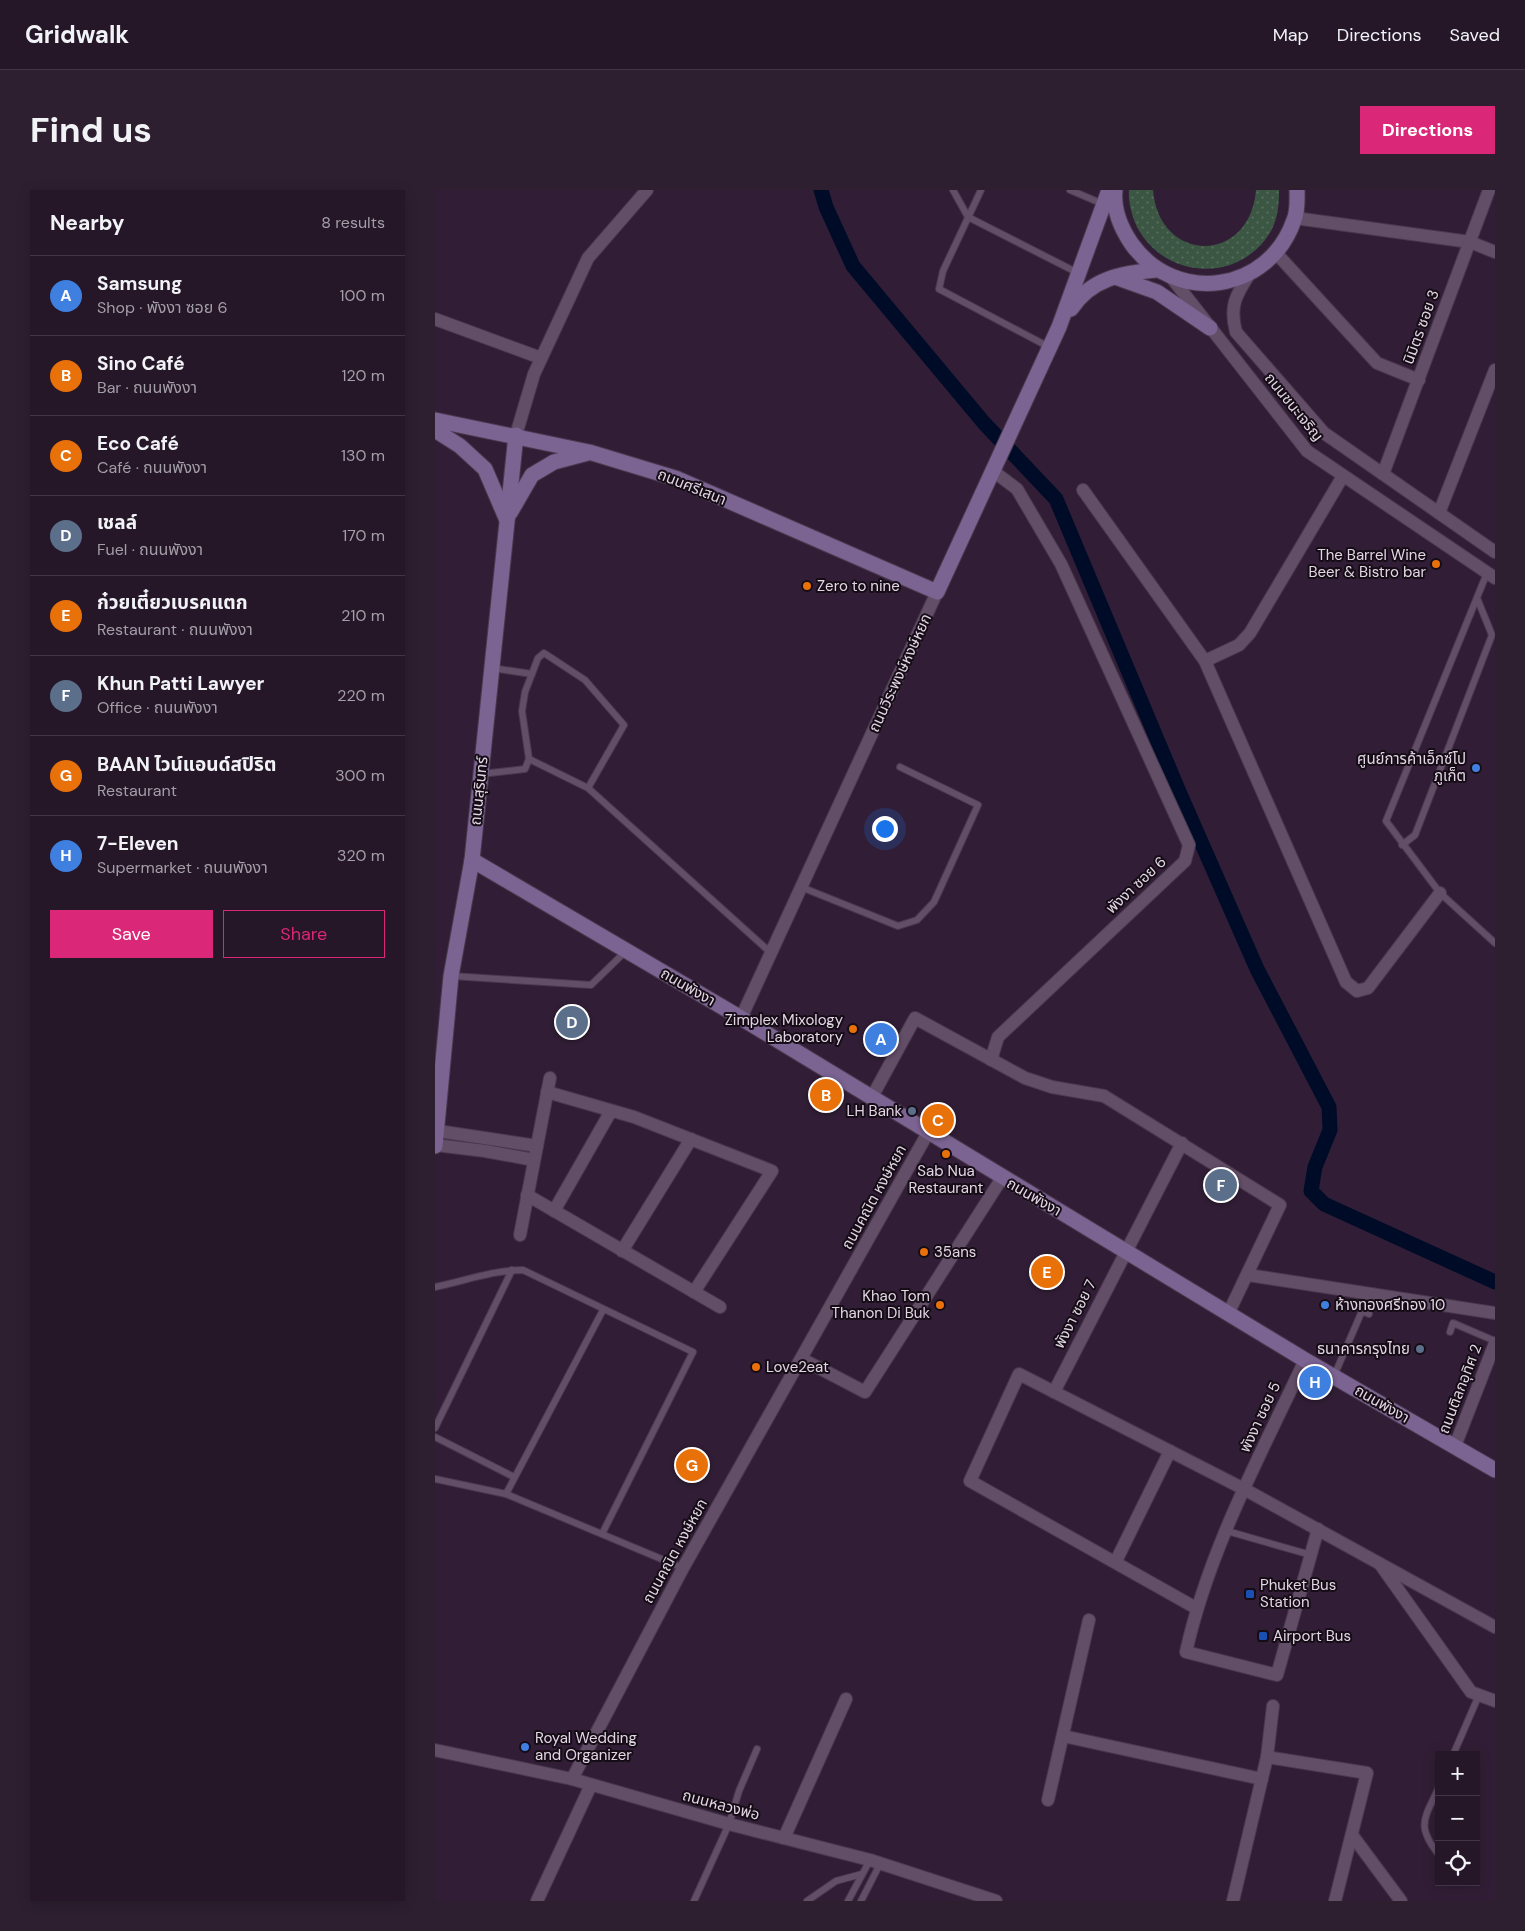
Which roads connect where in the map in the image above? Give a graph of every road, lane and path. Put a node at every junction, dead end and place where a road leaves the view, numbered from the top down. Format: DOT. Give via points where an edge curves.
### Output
graph roads {
  1 [pos="647,190"];
  2 [pos="953,190"];
  3 [pos="981,190"];
  4 [pos="1070,190"];
  5 [pos="1115,190"];
  6 [pos="1297,190"];
  7 [pos="1489,190"];
  8 [pos="1107,197"];
  9 [pos="968,217"];
  10 [pos="1295,218"];
  11 [pos="1470,242"];
  12 [pos="1495,252"];
  13 [pos="1276,253"];
  14 [pos="1157,270"];
  15 [pos="1250,273"];
  16 [pos="1079,274"];
  17 [pos="1113,277"];
  18 [pos="1171,277"];
  19 [pos="435,319"];
  20 [pos="1059,327"];
  21 [pos="1210,328"];
  22 [pos="1050,347"];
  23 [pos="541,358"];
  24 [pos="1495,370"];
  25 [pos="1419,380"];
  26 [pos="435,420"];
  27 [pos="435,430"];
  28 [pos="516,435"];
  29 [pos="589,452"];
  30 [pos="995,466"];
  31 [pos="1383,474"];
  32 [pos="1343,476"];
  33 [pos="1083,490"];
  34 [pos="1439,513"];
  35 [pos="507,520"];
  36 [pos="1495,552"];
  37 [pos="1491,576"];
  38 [pos="937,592"];
  39 [pos="1477,598"];
  40 [pos="1205,661"];
  41 [pos="491,668"];
  42 [pos="532,674"];
  43 [pos="529,758"];
  44 [pos="900,767"];
  45 [pos="481,774"];
  46 [pos="588,788"];
  47 [pos="1402,845"];
  48 [pos="471,860"];
  49 [pos="801,887"];
  50 [pos="1440,893"];
  51 [pos="1495,943"];
  52 [pos="626,951"];
  53 [pos="771,953"];
  54 [pos="451,976"];
  55 [pos="741,1018"];
  56 [pos="991,1060"];
  57 [pos="550,1078"];
  58 [pos="547,1092"];
  59 [pos="873,1097"];
  60 [pos="611,1111"];
  61 [pos="929,1131"];
  62 [pos="691,1139"];
  63 [pos="436,1141"];
  64 [pos="1182,1143"];
  65 [pos="537,1146"];
  66 [pos="534,1160"];
  67 [pos="1002,1178"];
  68 [pos="527,1195"];
  69 [pos="554,1211"];
  70 [pos="520,1235"];
  71 [pos="622,1250"];
  72 [pos="1125,1250"];
  73 [pos="512,1270"];
  74 [pos="1248,1275"];
  75 [pos="435,1287"];
  76 [pos="694,1292"];
  77 [pos="720,1307"];
  78 [pos="603,1310"];
  79 [pos="1229,1312"];
  80 [pos="1369,1314"];
  81 [pos="1495,1314"];
  82 [pos="1449,1332"];
  83 [pos="1495,1342"];
  84 [pos="802,1359"];
  85 [pos="1305,1360"];
  86 [pos="1334,1376"];
  87 [pos="1054,1392"];
  88 [pos="435,1428"];
  89 [pos="435,1437"];
  90 [pos="1455,1446"];
  91 [pos="1170,1451"];
  92 [pos="1495,1470"];
  93 [pos="515,1477"];
  94 [pos="435,1480"];
  95 [pos="1244,1489"];
  96 [pos="506,1494"];
  97 [pos="1318,1528"];
  98 [pos="1227,1531"];
  99 [pos="602,1534"];
  100 [pos="1311,1555"];
  101 [pos="1116,1561"];
  102 [pos="1379,1561"];
  103 [pos="683,1568"];
  104 [pos="1196,1608"];
  105 [pos="1089,1620"];
  106 [pos="1495,1627"];
  107 [pos="1479,1695"];
  108 [pos="847,1699"];
  109 [pos="1495,1701"];
  110 [pos="1273,1706"];
  111 [pos="1063,1736"];
  112 [pos="757,1749"];
  113 [pos="435,1750"];
  114 [pos="1455,1751"];
  115 [pos="1267,1757"];
  116 [pos="572,1779"];
  117 [pos="1262,1779"];
  118 [pos="591,1785"];
  119 [pos="1435,1796"];
  120 [pos="1049,1800"];
  121 [pos="729,1824"];
  122 [pos="1353,1835"];
  123 [pos="784,1838"];
  124 [pos="1435,1850"];
  125 [pos="875,1862"];
  126 [pos="862,1874"];
  127 [pos="537,1901"];
  128 [pos="694,1901"];
  129 [pos="807,1901"];
  130 [pos="848,1901"];
  131 [pos="861,1901"];
  132 [pos="997,1901"];
  133 [pos="1233,1901"];
  134 [pos="1335,1901"];
  135 [pos="1401,1901"];
  1 -- 23 [label="street" via="588,258"];
  2 -- 9 [label="lane"];
  3 -- 9 [label="lane"];
  4 -- 8 [label="lane"];
  5 -- 14 [label="street" via="1117,214 1123,232 1140,256"];
  6 -- 10 [label="street"];
  7 -- 11 [label="street, นิมิตร ซอย 3"];
  8 -- 16 [label="street, ถนนวีระพงษ์หงษ์หยก"];
  9 -- 16 [label="lane"];
  9 -- 22 [label="lane" via="943,271 939,289"];
  10 -- 11 [label="street"];
  10 -- 13 [label="street"];
  11 -- 12 [label="street"];
  11 -- 25 [label="street, นิมิตร ซอย 3"];
  13 -- 15 [label="street"];
  13 -- 25 [label="street" via="1377,364"];
  14 -- 17 [label="street, ถนนวีระพงษ์หงษ์หยก"];
  14 -- 18 [label="street"];
  15 -- 18 [label="street" via="1222,283 1193,283"];
  15 -- 31 [label="street, ถนนชนะเจริญ" via="1237,294 1231,315 1237,332 1324,433"];
  16 -- 20 [label="street, ถนนวีระพงษ์หงษ์หยก"];
  17 -- 20 [label="street, ถนนวีระพงษ์หงษ์หยก" via="1091,286"];
  17 -- 21 [label="street" via="1157,292"];
  18 -- 21 [label="street, ถนนชนะเจริญ"];
  19 -- 23 [label="street"];
  20 -- 22 [label="street, ถนนวีระพงษ์หงษ์หยก"];
  21 -- 32 [label="street, ถนนชนะเจริญ" via="1307,452"];
  22 -- 30 [label="street, ถนนวีระพงษ์หงษ์หยก"];
  23 -- 28 [label="street"];
  24 -- 34 [label="street"];
  25 -- 31 [label="street, นิมิตร ซอย 3"];
  26 -- 28 [label="street, ถนนศรีเสนา"];
  27 -- 35 [label="street" via="485,469"];
  28 -- 29 [label="street, ถนนศรีเสนา"];
  28 -- 35 [label="street, ถนนสุรินทร์"];
  29 -- 35 [label="street" via="554,462 532,475"];
  29 -- 38 [label="street, ถนนศรีเสนา" via="678,479"];
  30 -- 38 [label="street, ถนนวีระพงษ์หงษ์หยก"];
  30 -- 56 [label="street, พังงา ซอย 6" via="1017,489 1061,564 1189,845 1185,860 998,1037"];
  31 -- 34 [label="street, ถนนชนะเจริญ"];
  32 -- 37 [label="street, ถนนชนะเจริญ"];
  32 -- 40 [label="street" via="1249,633 1239,645"];
  33 -- 40 [label="street"];
  34 -- 36 [label="street, ถนนชนะเจริญ"];
  35 -- 41 [label="street, ถนนสุรินทร์"];
  36 -- 37 [label="street"];
  37 -- 39 [label="lane"];
  38 -- 49 [label="street, ถนนวีระพงษ์หงษ์หยก"];
  39 -- 47 [label="lane" via="1386,821"];
  39 -- 47 [label="lane" via="1492,635 1415,835"];
  40 -- 50 [label="street" via="1346,982 1357,991 1368,988"];
  41 -- 42 [label="lane"];
  41 -- 45 [label="street, ถนนสุรินทร์"];
  42 -- 43 [label="lane" via="522,711"];
  42 -- 46 [label="lane" via="538,658 544,653 585,680 624,724"];
  43 -- 45 [label="lane" via="525,768"];
  43 -- 46 [label="lane"];
  44 -- 49 [label="lane" via="978,805 934,902 917,920 898,926"];
  45 -- 48 [label="street, ถนนสุรินทร์"];
  46 -- 53 [label="lane"];
  47 -- 50 [label="lane"];
  48 -- 52 [label="street, ถนนพังงา"];
  48 -- 54 [label="street, ถนนสุรินทร์"];
  49 -- 53 [label="street, ถนนวีระพงษ์หงษ์หยก"];
  50 -- 51 [label="lane"];
  52 -- 54 [label="lane" via="591,986"];
  52 -- 55 [label="street, ถนนพังงา"];
  53 -- 55 [label="street, ถนนวีระพงษ์หงษ์หยก"];
  54 -- 63 [label="street, ถนนสุรินทร์"];
  55 -- 59 [label="street, ถนนพังงา"];
  56 -- 59 [label="street" via="915,1018"];
  56 -- 64 [label="street" via="1025,1078 1105,1096"];
  57 -- 58 [label="street"];
  58 -- 60 [label="street"];
  58 -- 65 [label="street"];
  59 -- 61 [label="street, ถนนพังงา"];
  60 -- 62 [label="street"];
  60 -- 69 [label="street"];
  61 -- 67 [label="street, ถนนพังงา"];
  61 -- 84 [label="street, ถนนคณิต หงษ์หยก"];
  62 -- 71 [label="street"];
  62 -- 76 [label="street" via="772,1171"];
  63 -- 65 [label="street"];
  63 -- 66 [label="street"];
  64 -- 72 [label="street, พังงา ซอย 7"];
  64 -- 74 [label="street" via="1280,1205"];
  65 -- 66 [label="street"];
  66 -- 68 [label="street"];
  67 -- 72 [label="street, ถนนพังงา"];
  67 -- 84 [label="street" via="865,1392"];
  68 -- 69 [label="street"];
  68 -- 70 [label="street"];
  69 -- 71 [label="street"];
  71 -- 76 [label="street"];
  72 -- 79 [label="street, ถนนพังงา"];
  72 -- 87 [label="street, พังงา ซอย 7"];
  73 -- 75 [label="lane"];
  73 -- 78 [label="lane" via="523,1270"];
  73 -- 88 [label="lane"];
  74 -- 79 [label="street"];
  74 -- 81 [label="street"];
  76 -- 77 [label="street"];
  78 -- 93 [label="lane"];
  78 -- 99 [label="lane" via="693,1352"];
  79 -- 85 [label="street, ถนนพังงา"];
  80 -- 86 [label="lane" via="1362,1311"];
  82 -- 83 [label="lane" via="1453,1323"];
  83 -- 90 [label="street, ถนนติลกอุทิศ 2"];
  84 -- 103 [label="street, ถนนคณิต หงษ์หยก"];
  85 -- 86 [label="street, ถนนพังงา"];
  85 -- 95 [label="street, พังงา ซอย 5"];
  86 -- 90 [label="street, ถนนพังงา"];
  87 -- 91 [label="street"];
  87 -- 101 [label="street" via="1019,1374 970,1481"];
  89 -- 93 [label="lane"];
  90 -- 92 [label="street, ถนนพังงา"];
  91 -- 95 [label="street"];
  91 -- 101 [label="street"];
  93 -- 96 [label="lane"];
  94 -- 96 [label="lane"];
  95 -- 97 [label="street"];
  95 -- 98 [label="street, พังงา ซอย 5"];
  96 -- 99 [label="lane"];
  97 -- 100 [label="street"];
  97 -- 102 [label="street"];
  98 -- 100 [label="lane"];
  98 -- 104 [label="street, พังงา ซอย 5"];
  99 -- 103 [label="lane"];
  100 -- 104 [label="street, พังงา ซอย 5" via="1277,1676 1186,1652"];
  101 -- 104 [label="street"];
  102 -- 106 [label="street"];
  102 -- 107 [label="street" via="1471,1692"];
  103 -- 116 [label="street, ถนนคณิต หงษ์หยก"];
  105 -- 111 [label="street"];
  107 -- 109 [label="street"];
  107 -- 114 [label="lane"];
  108 -- 123 [label="street"];
  110 -- 115 [label="street"];
  111 -- 117 [label="street"];
  111 -- 120 [label="street"];
  112 -- 121 [label="lane"];
  113 -- 116 [label="street, ถนนหลวงพ่อ"];
  115 -- 117 [label="street"];
  115 -- 122 [label="street" via="1367,1773"];
  116 -- 118 [label="street, ถนนหลวงพ่อ"];
  117 -- 133 [label="street"];
  118 -- 121 [label="street, ถนนหลวงพ่อ"];
  118 -- 127 [label="street"];
  119 -- 124 [label="lane" via="1423,1830"];
  121 -- 123 [label="street, ถนนหลวงพ่อ"];
  121 -- 128 [label="lane"];
  122 -- 134 [label="street"];
  122 -- 135 [label="street"];
  123 -- 125 [label="street, ถนนหลวงพ่อ"];
  125 -- 126 [label="lane"];
  125 -- 131 [label="lane"];
  125 -- 132 [label="street, ถนนหลวงพ่อ"];
  126 -- 129 [label="lane" via="836,1881"];
  126 -- 130 [label="lane"];
}
